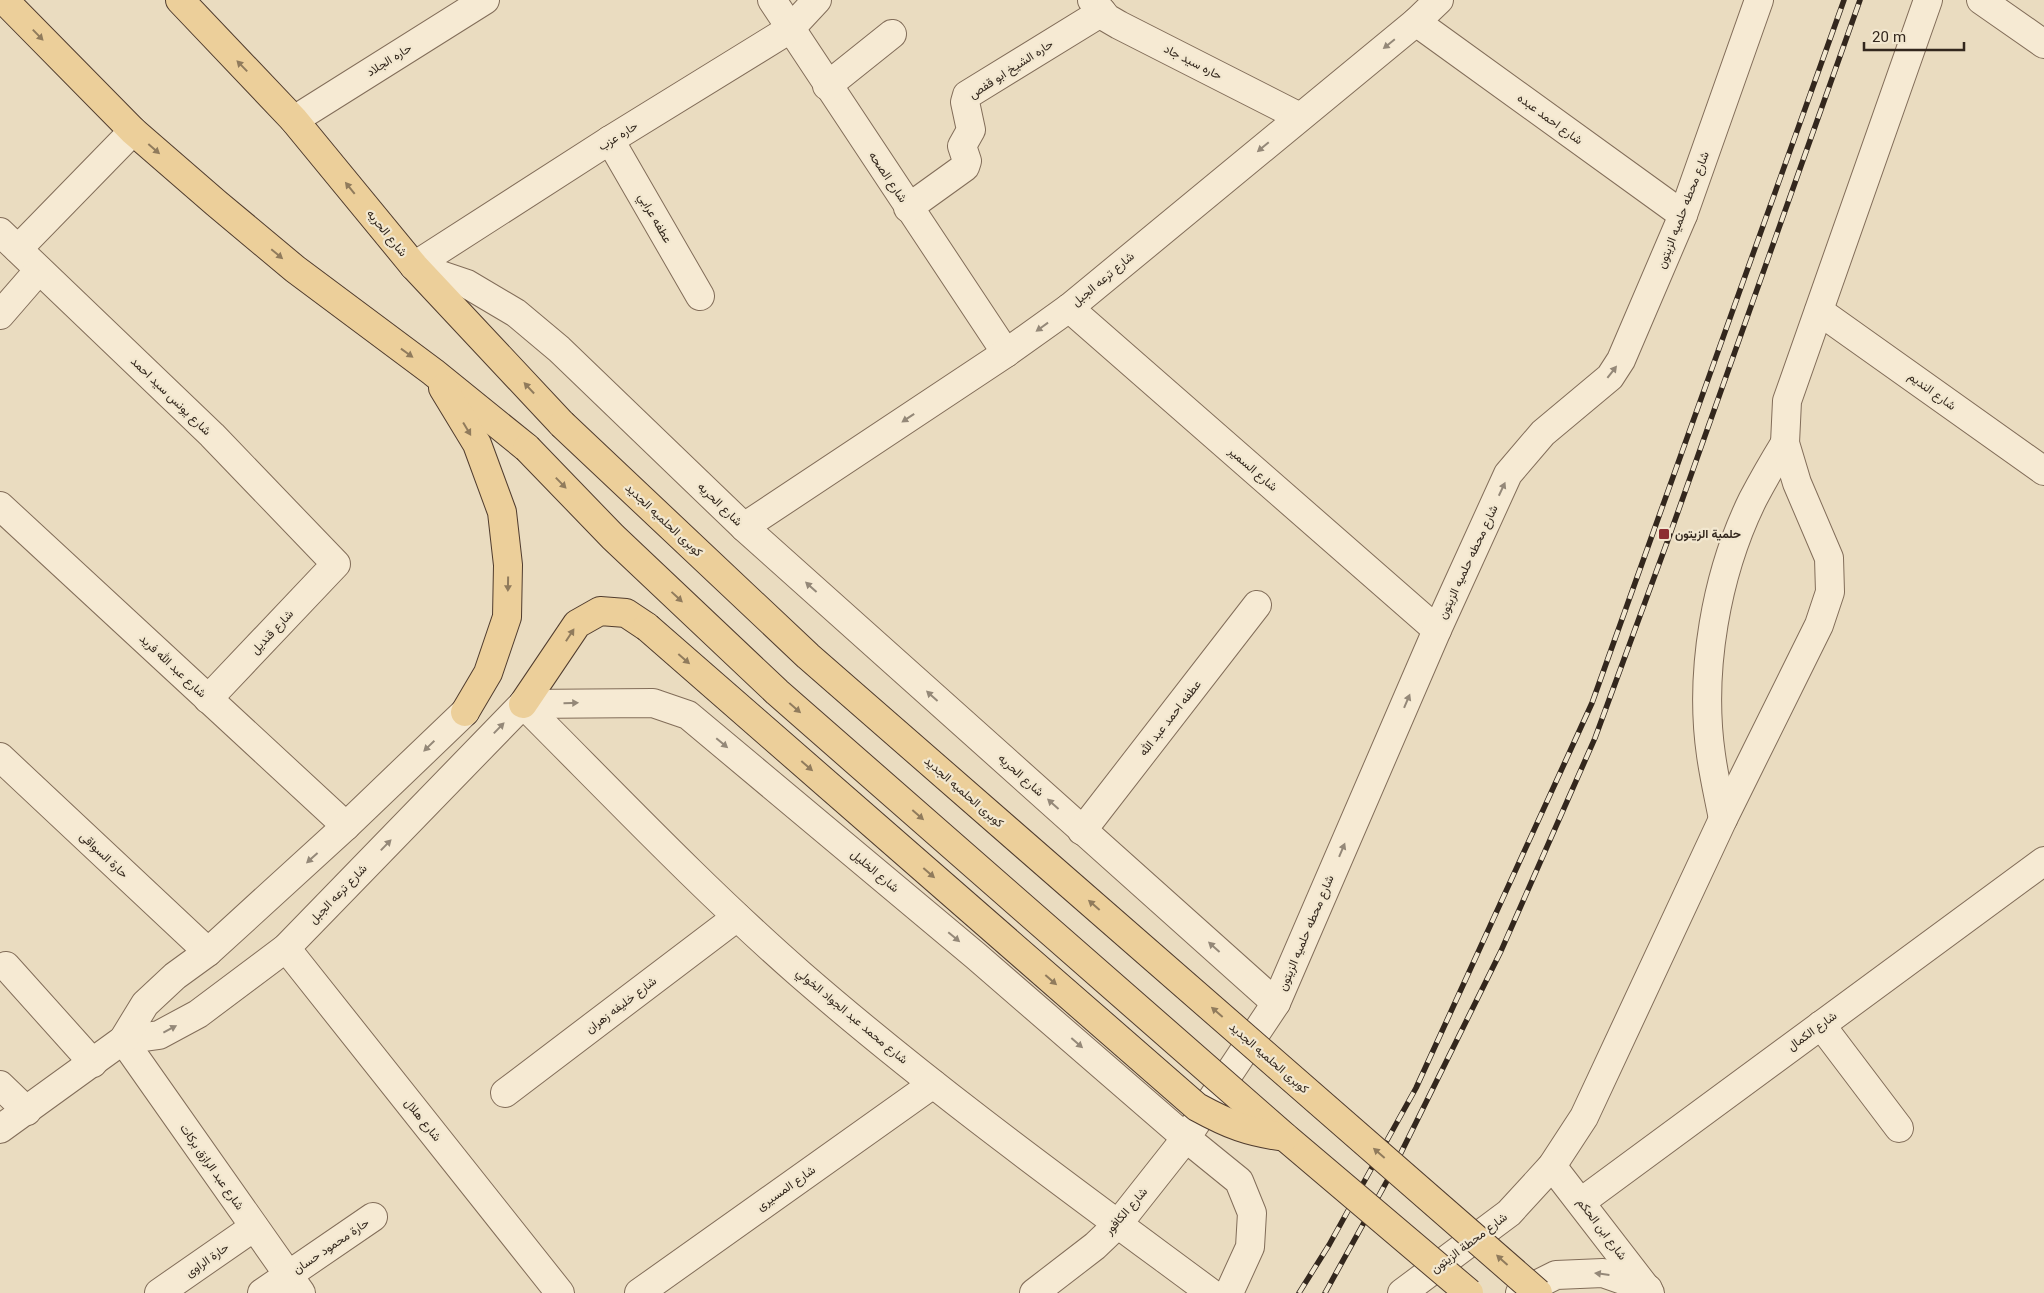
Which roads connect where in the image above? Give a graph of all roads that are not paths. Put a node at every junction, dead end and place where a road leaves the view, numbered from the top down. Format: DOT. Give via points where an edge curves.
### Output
graph roads {
  1 [pos="4,0"];
  2 [pos="180,0"];
  3 [pos="485,0"];
  4 [pos="772,0"];
  5 [pos="816,0"];
  6 [pos="1438,0"];
  7 [pos="1759,0"];
  8 [pos="1928,0"];
  9 [pos="1980,0"];
  10 [pos="1097,6"];
  11 [pos="1416,22"];
  12 [pos="790,29"];
  13 [pos="892,34"];
  14 [pos="2044,44"];
  15 [pos="827,86"];
  16 [pos="1300,117"];
  17 [pos="294,120"];
  18 [pos="133,132"];
  19 [pos="610,140"];
  20 [pos="908,208"];
  21 [pos="1683,215"];
  22 [pos="9,241"];
  23 [pos="414,266"];
  24 [pos="39,270"];
  25 [pos="700,296"];
  26 [pos="1069,308"];
  27 [pos="1820,311"];
  28 [pos="0,315"];
  29 [pos="1006,353"];
  30 [pos="433,372"];
  31 [pos="1785,443"];
  32 [pos="2044,471"];
  33 [pos="0,506"];
  34 [pos="744,527"];
  35 [pos="336,564"];
  36 [pos="1257,604"];
  37 [pos="1437,630"];
  38 [pos="208,699"];
  39 [pos="522,704"];
  40 [pos="464,712"];
  41 [pos="0,757"];
  42 [pos="1723,819"];
  43 [pos="346,826"];
  44 [pos="1082,831"];
  45 [pos="2044,860"];
  46 [pos="737,917"];
  47 [pos="286,948"];
  48 [pos="208,952"];
  49 [pos="6,966"];
  50 [pos="1276,1003"];
  51 [pos="1821,1025"];
  52 [pos="123,1040"];
  53 [pos="93,1063"];
  54 [pos="933,1084"];
  55 [pos="0,1085"];
  56 [pos="505,1093"];
  57 [pos="27,1111"];
  58 [pos="1899,1128"];
  59 [pos="0,1129"];
  60 [pos="1285,1137"];
  61 [pos="1186,1138"];
  62 [pos="1552,1166"];
  63 [pos="1581,1202"];
  64 [pos="373,1218"];
  65 [pos="1118,1224"];
  66 [pos="254,1227"];
  67 [pos="295,1284"];
  68 [pos="1649,1291"];
  69 [pos="1405,1292"];
  70 [pos="159,1293"];
  71 [pos="262,1293"];
  72 [pos="560,1293"];
  73 [pos="640,1293"];
  74 [pos="1034,1293"];
  75 [pos="1211,1293"];
  76 [pos="1229,1293"];
  77 [pos="1469,1293"];
  78 [pos="1520,1293"];
  79 [pos="1538,1293"];
  1 -- 18 [label="main road, one-way"];
  17 -- 2 [label="main road, شارع الحريه, one-way"];
  3 -- 17 [label="street, حاره الجلاد"];
  4 -- 12 [label="street, شارع الصحه"];
  5 -- 12 [label="street, حاره عزب"];
  6 -- 11 [label="street, شارع ترعه الجبل"];
  7 -- 21 [label="street, شارع محطه حلميه الزيتون"];
  8 -- 27 [label="street"];
  9 -- 14 [label="street"];
  10 -- 16 [label="street, حاره سيد جاد" via="1107,18 1119,25"];
  10 -- 20 [label="street, حاره الشيخ ابو قفص" via="967,95 965,102 971,130 962,146 967,161 965,167"];
  11 -- 16 [label="street, شارع ترعه الجبل, one-way"];
  11 -- 21 [label="street, شارع احمد عبده"];
  12 -- 15 [label="street, شارع الصحه"];
  12 -- 19 [label="street, حاره عزب"];
  13 -- 15 [label="street"];
  15 -- 20 [label="street, شارع الصحه"];
  16 -- 26 [label="street, شارع ترعه الجبل, one-way"];
  23 -- 17 [label="main road, شارع الحريه, one-way"];
  18 -- 22 [label="street"];
  18 -- 30 [label="main road, one-way" via="295,269"];
  19 -- 23 [label="street, حاره عزب"];
  19 -- 25 [label="street, عطفه عرابي"];
  20 -- 29 [label="street, شارع الصحه"];
  37 -- 21 [label="street, شارع محطه حلميه الزيتون, one-way" via="1508,474 1542,433 1610,377 1621,360"];
  22 -- 24 [label="street, شارع يونس سيد احمد"];
  23 -- 34 [label="street, شارع الحريه" via="467,284 516,312 559,349"];
  79 -- 23 [label="main road, كوبرى الحلميه الجديد, one-way, bridge" via="808,656 562,424"];
  24 -- 28 [label="street"];
  24 -- 35 [label="street, شارع يونس سيد احمد" via="212,435"];
  26 -- 29 [label="street, شارع ترعه الجبل, one-way"];
  26 -- 37 [label="street, شارع السمير"];
  27 -- 31 [label="street" via="1787,402"];
  27 -- 32 [label="street, شارع النديم"];
  29 -- 34 [label="street, شارع ترعه الجبل, one-way"];
  30 -- 40 [label="main road, one-way" via="477,444 502,512 508,565 507,618 488,673"];
  30 -- 60 [label="main road, one-way, bridge" via="527,448 613,537 777,692"];
  31 -- 42 [label="street" via="1753,500 1732,552 1714,624 1708,699 1711,754"];
  31 -- 42 [label="street" via="1797,482 1829,558 1830,592 1819,625"];
  33 -- 38 [label="street, شارع عبد الله فريد"];
  44 -- 34 [label="street, شارع الحريه, one-way"];
  35 -- 38 [label="street, شارع قنديل"];
  36 -- 44 [label="street, عطفه احمد عبد الله"];
  50 -- 37 [label="street, شارع محطه حلميه الزيتون, one-way"];
  38 -- 43 [label="street, شارع عبد الله فريد"];
  39 -- 46 [label="street, شارع محمد عبد الجواد الخولي"];
  47 -- 39 [label="street, شارع ترعه الجبل, one-way"];
  39 -- 60 [label="main road, one-way, bridge" via="577,624 600,611 626,613 648,627 1197,1107 1254,1133"];
  39 -- 61 [label="street, شارع الخليل, one-way" via="653,703 688,715 976,956"];
  40 -- 43 [label="street, شارع ترعه الجبل, one-way"];
  41 -- 48 [label="street, حارة السواقى"];
  42 -- 62 [label="street" via="1584,1117"];
  43 -- 48 [label="street, شارع ترعه الجبل, one-way"];
  50 -- 44 [label="street, شارع الحريه, one-way"];
  45 -- 51 [label="street, شارع الكمال"];
  46 -- 54 [label="street, شارع محمد عبد الجواد الخولي" via="801,975"];
  46 -- 56 [label="street, شارع خليفه زهران"];
  52 -- 47 [label="street, شارع ترعه الجبل, one-way" via="159,1035 198,1014"];
  47 -- 72 [label="street, شارع هلال"];
  48 -- 52 [label="street, شارع ترعه الجبل" via="145,1004"];
  49 -- 53 [label="street"];
  50 -- 61 [label="street, شارع محطه حلميه الزيتون"];
  51 -- 58 [label="street"];
  51 -- 63 [label="street, شارع الكمال"];
  52 -- 53 [label="street, شارع ترعه الجبل"];
  52 -- 66 [label="street, شارع عبد الرازق بركات"];
  53 -- 57 [label="street, شارع ترعه الجبل"];
  54 -- 65 [label="street, شارع محمد عبد الجواد الخولي"];
  54 -- 73 [label="street, شارع المسيرى"];
  55 -- 57 [label="street"];
  57 -- 59 [label="street, شارع ترعه الجبل"];
  60 -- 77 [label="main road, bridge"];
  61 -- 65 [label="street, شارع الكافور"];
  61 -- 76 [label="street, شارع الخليل" via="1239,1181 1252,1214 1250,1247"];
  62 -- 63 [label="street, شارع ابن الحكم"];
  62 -- 69 [label="street, شارع محطة الزيتون" via="1510,1213"];
  63 -- 68 [label="street, شارع ابن الحكم"];
  64 -- 67 [label="street, حارة محمود حسان"];
  65 -- 74 [label="street, شارع الكافور"];
  65 -- 75 [label="street, شارع محمد عبد الجواد الخولي"];
  66 -- 67 [label="street, شارع عبد الرازق بركات"];
  66 -- 70 [label="street, حارة الراوى"];
  67 -- 71 [label="street, حارة محمود حسان"];
  68 -- 78 [label="street, one-way" via="1603,1273 1556,1275"];
}
